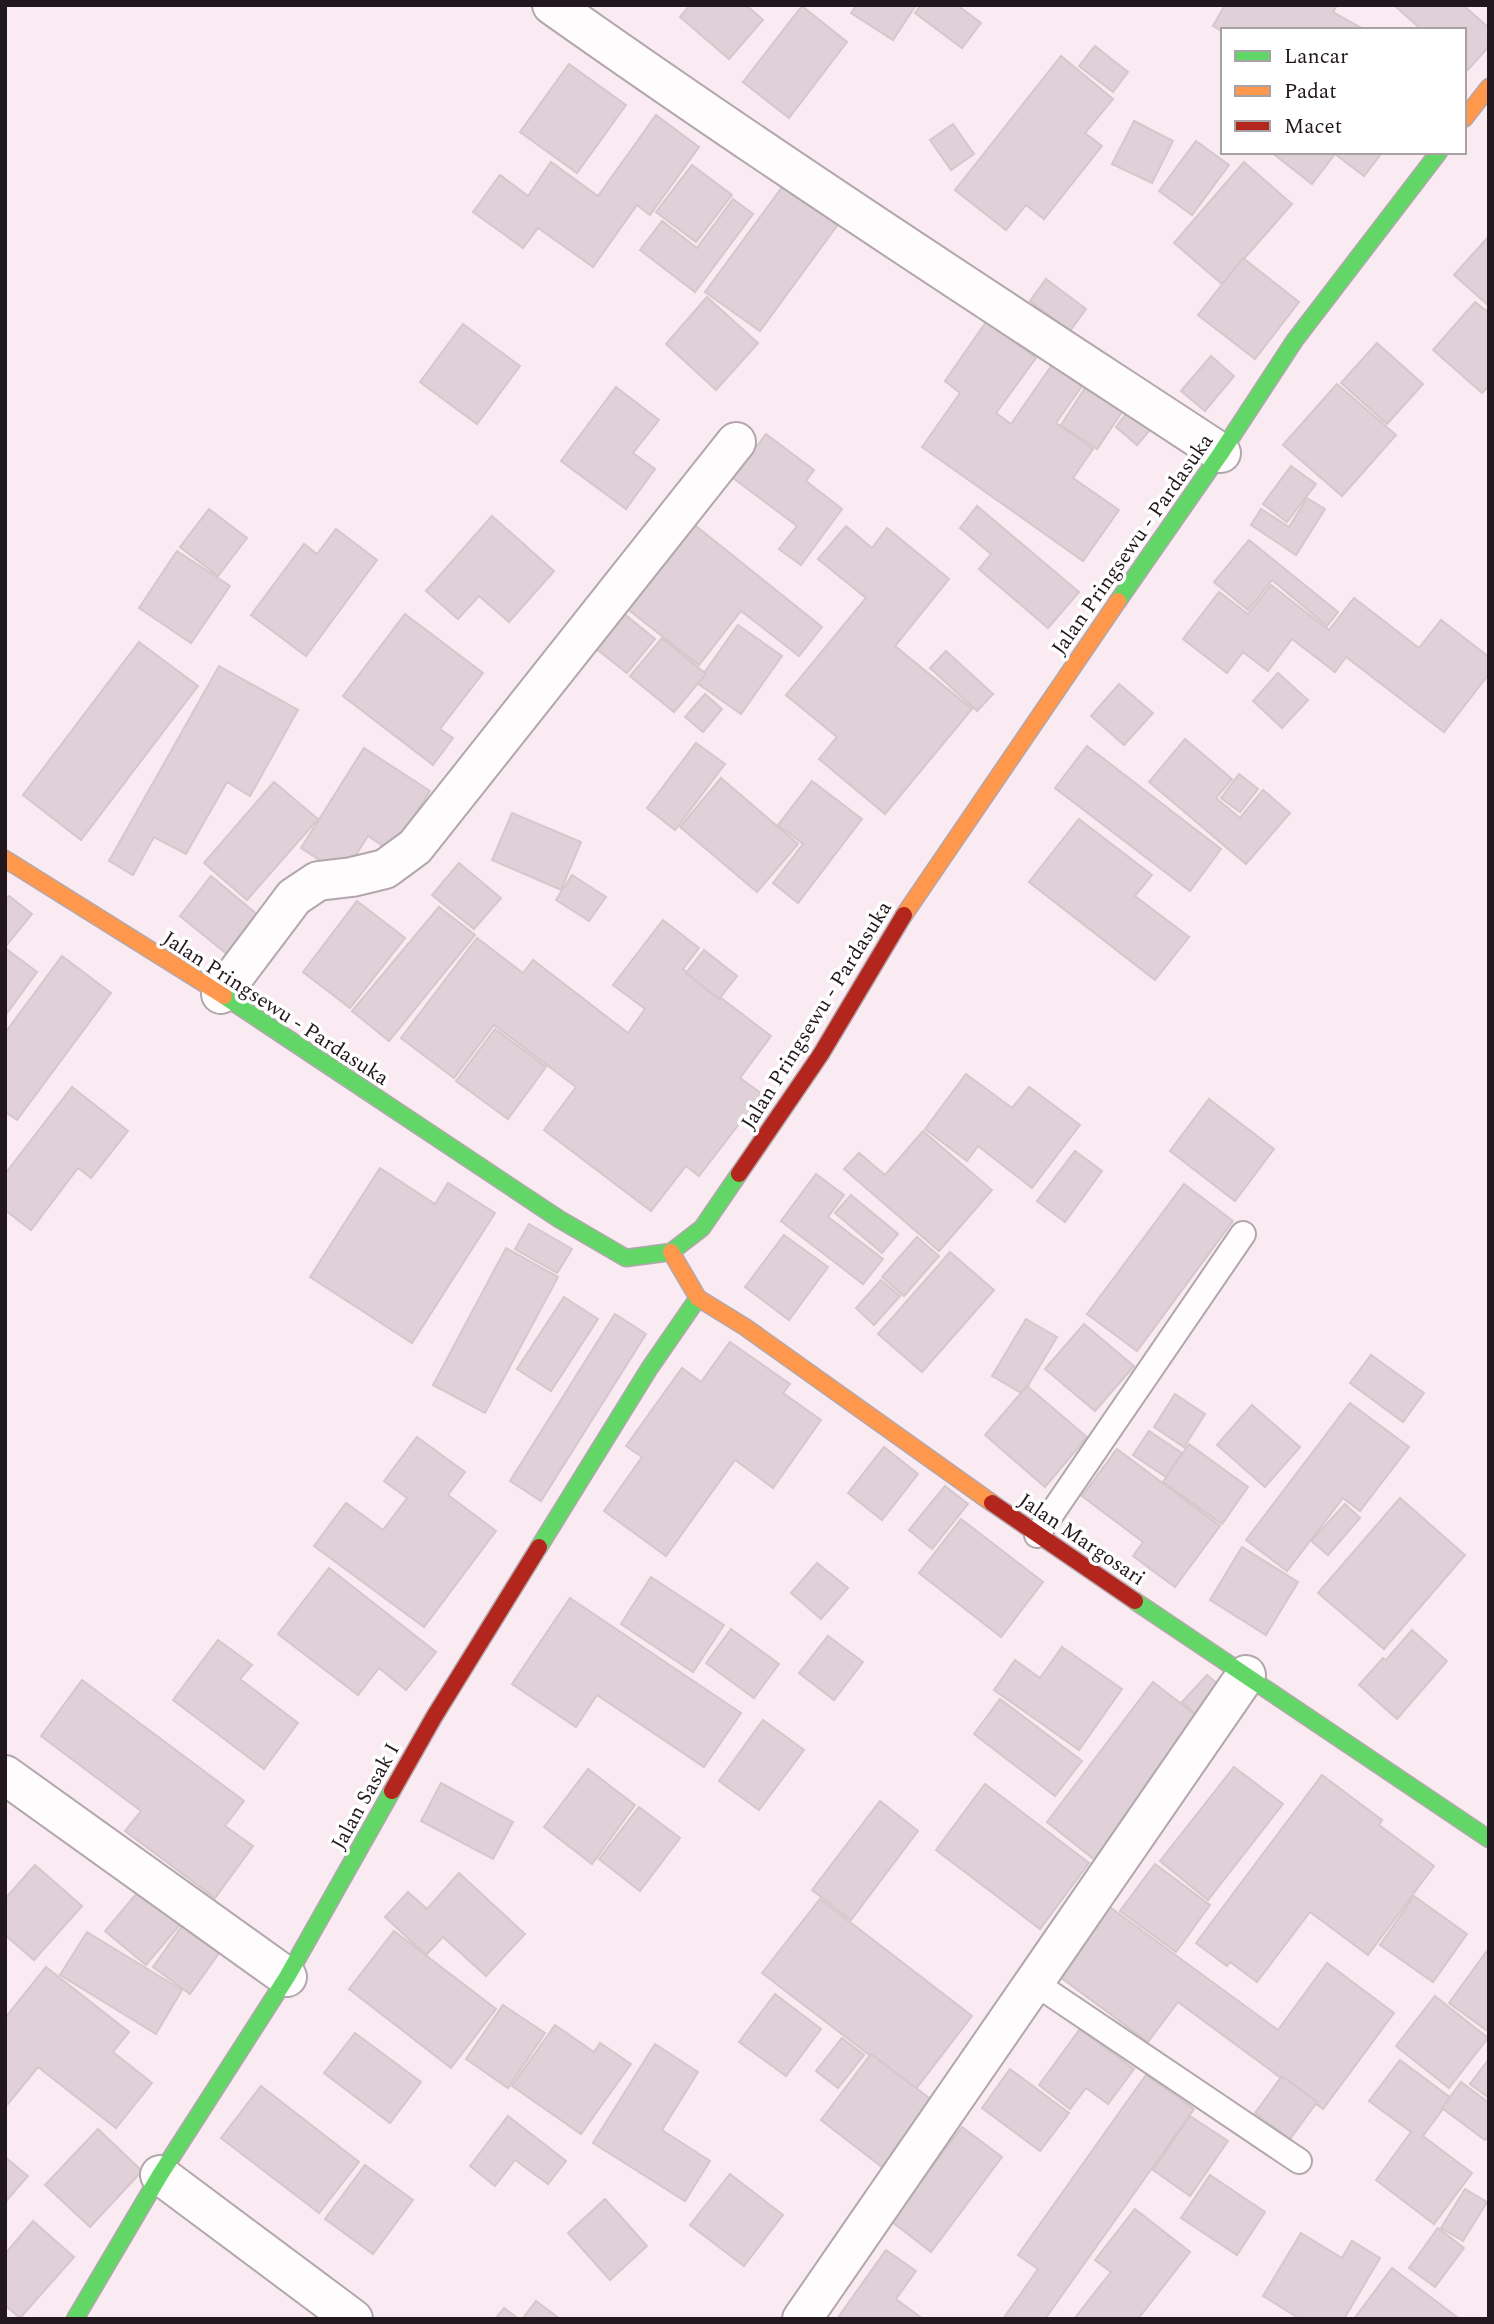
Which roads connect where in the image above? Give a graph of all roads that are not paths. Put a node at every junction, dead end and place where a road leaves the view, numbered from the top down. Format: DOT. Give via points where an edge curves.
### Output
graph roads {
  1 [pos="552,5"];
  2 [pos="1489,87"];
  3 [pos="1466,116"];
  4 [pos="1437,154"];
  5 [pos="736,442"];
  6 [pos="1221,453"];
  7 [pos="5,859"];
  8 [pos="220,994"];
  9 [pos="1243,1234"];
  10 [pos="671,1252"];
  11 [pos="698,1298"];
  12 [pos="1037,1535"];
  13 [pos="1246,1675"];
  14 [pos="5,1775"];
  15 [pos="1489,1839"];
  16 [pos="287,1977"];
  17 [pos="1035,1983"];
  18 [pos="1299,2161"];
  19 [pos="159,2175"];
  20 [pos="75,2319"];
  21 [pos="353,2319"];
  22 [pos="802,2319"];
  1 -- 6 [label="street" via="863,218"];
  2 -- 3 [label="street"];
  4 -- 6 [label="street, Jalan Pringsewu - Pardasuka" via="1295,340"];
  5 -- 8 [label="street" via="415,847 385,869 318,881 294,897"];
  6 -- 10 [label="street, Jalan Pringsewu - Pardasuka" via="918,893 821,1054 702,1228"];
  7 -- 8 [label="street, Jalan Pringsewu - Pardasuka"];
  8 -- 10 [label="street, Jalan Pringsewu - Pardasuka" via="559,1219 626,1258"];
  9 -- 12 [label="lane"];
  10 -- 11 [label="street, Jalan Margosari"];
  11 -- 12 [label="street, Jalan Margosari" via="745,1326"];
  11 -- 16 [label="street, Jalan Sasak I" via="649,1368 434,1717"];
  12 -- 13 [label="street, Jalan Margosari"];
  13 -- 15 [label="street, Jalan Margosari"];
  13 -- 17 [label="street"];
  14 -- 16 [label="street"];
  16 -- 19 [label="street, Jalan Sasak I"];
  17 -- 18 [label="lane"];
  17 -- 22 [label="street"];
  19 -- 20 [label="street, Jalan Sasak I"];
  19 -- 21 [label="street"];
}
